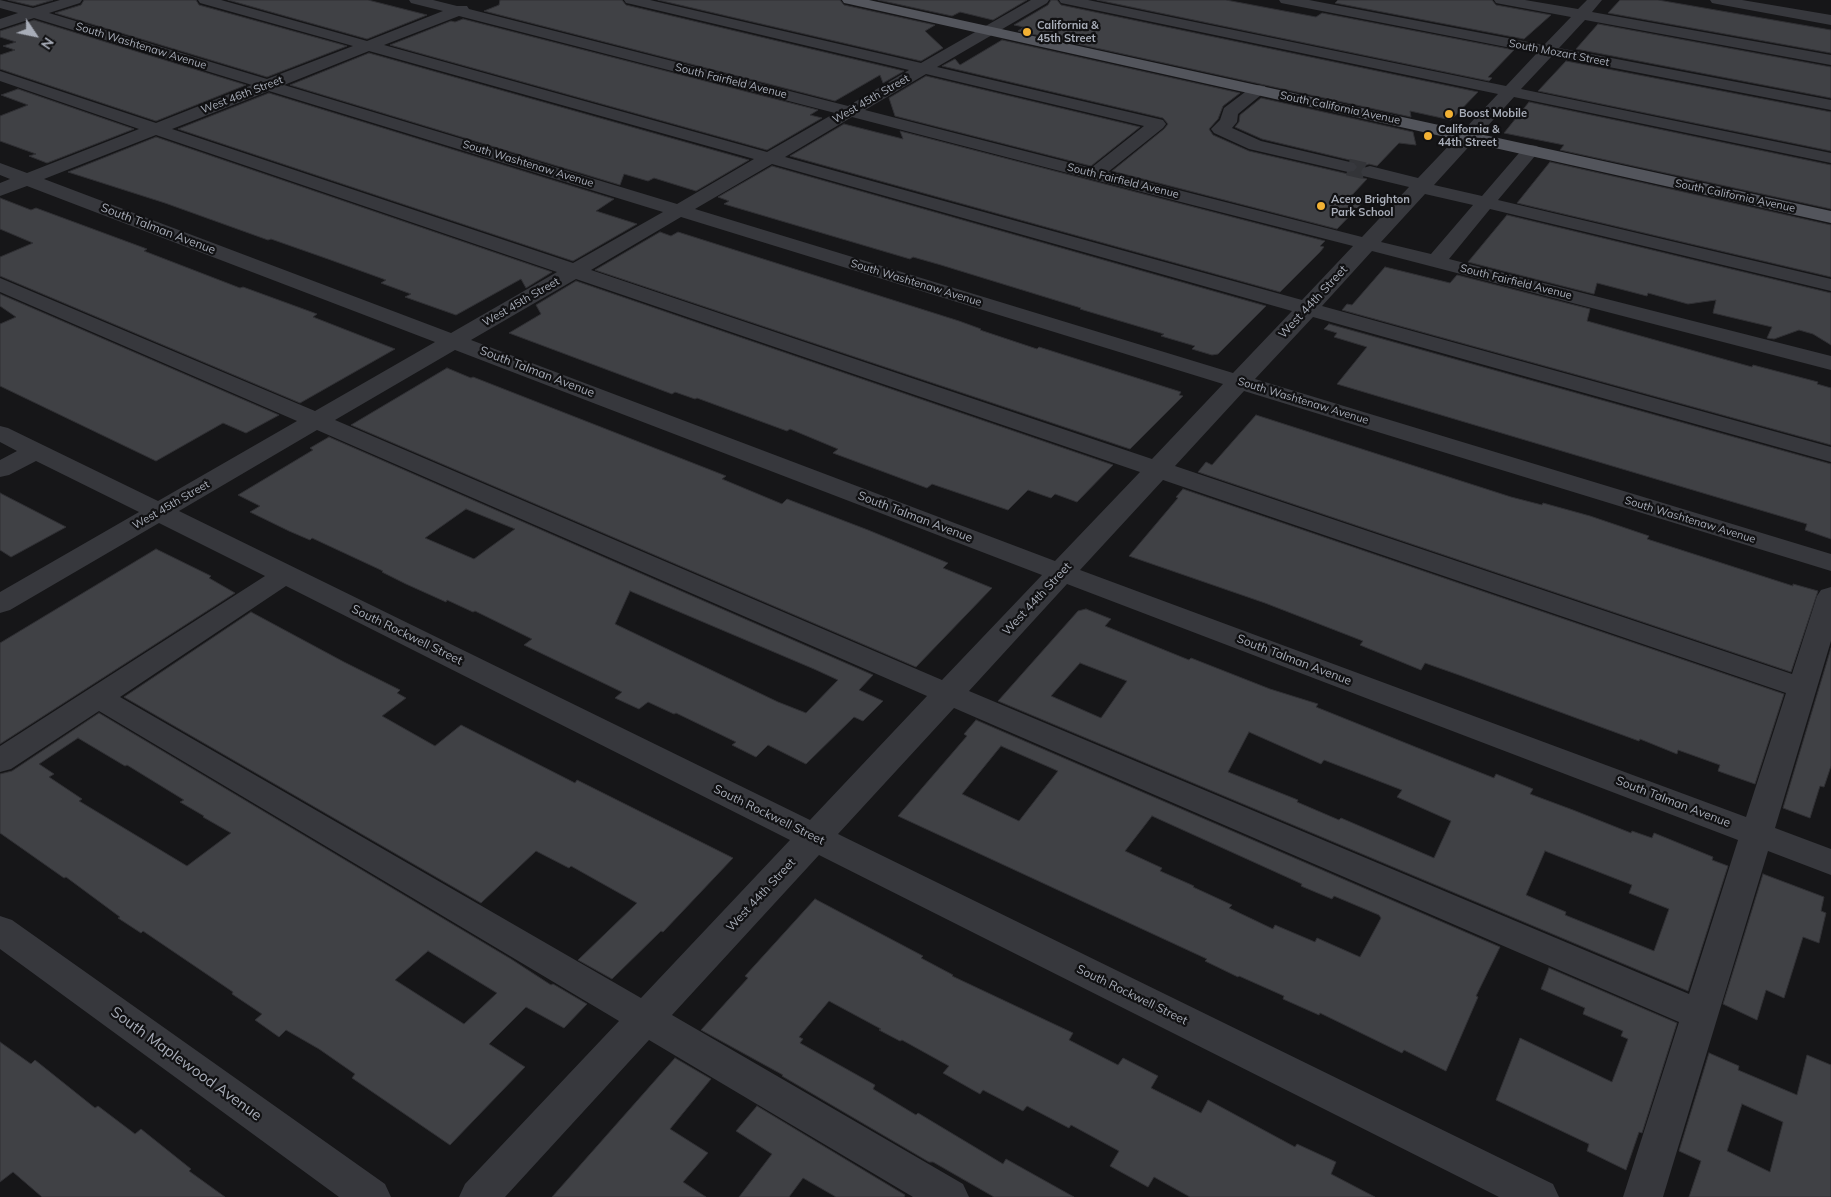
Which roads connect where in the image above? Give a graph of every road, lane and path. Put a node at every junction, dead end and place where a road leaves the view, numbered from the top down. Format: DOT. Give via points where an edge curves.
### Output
graph roads {
  1 [pos="75,0"];
  2 [pos="204,0"];
  3 [pos="416,0"];
  4 [pos="484,0"];
  5 [pos="631,0"];
  6 [pos="849,0"];
  7 [pos="1042,0"];
  8 [pos="1066,0"];
  9 [pos="1286,0"];
  10 [pos="1501,0"];
  11 [pos="1717,0"];
  12 [pos="0,3"];
  13 [pos="1588,7"];
  14 [pos="457,10"];
  15 [pos="33,13"];
  16 [pos="1831,20"];
  17 [pos="0,24"];
  18 [pos="989,31"];
  19 [pos="368,46"];
  20 [pos="1548,51"];
  21 [pos="1831,60"];
  22 [pos="923,69"];
  23 [pos="0,76"];
  24 [pos="268,85"];
  25 [pos="1259,90"];
  26 [pos="1509,92"];
  27 [pos="1831,105"];
  28 [pos="850,111"];
  29 [pos="156,129"];
  30 [pos="1468,136"];
  31 [pos="1530,150"];
  32 [pos="769,158"];
  33 [pos="1831,158"];
  34 [pos="1348,167"];
  35 [pos="0,169"];
  36 [pos="1370,172"];
  37 [pos="1094,174"];
  38 [pos="28,180"];
  39 [pos="1421,186"];
  40 [pos="0,190"];
  41 [pos="1486,203"];
  42 [pos="679,210"];
  43 [pos="1831,217"];
  44 [pos="1367,244"];
  45 [pos="1436,261"];
  46 [pos="574,271"];
  47 [pos="0,284"];
  48 [pos="1831,285"];
  49 [pos="1307,308"];
  50 [pos="454,341"];
  51 [pos="1831,363"];
  52 [pos="1239,382"];
  53 [pos="316,420"];
  54 [pos="0,433"];
  55 [pos="36,451"];
  56 [pos="1831,455"];
  57 [pos="1157,469"];
  58 [pos="0,470"];
  59 [pos="158,512"];
  60 [pos="1831,563"];
  61 [pos="1061,573"];
  62 [pos="286,575"];
  63 [pos="1831,596"];
  64 [pos="0,604"];
  65 [pos="1802,688"];
  66 [pos="948,694"];
  67 [pos="98,697"];
  68 [pos="0,761"];
  69 [pos="1757,834"];
  70 [pos="814,838"];
  71 [pos="1831,862"];
  72 [pos="0,930"];
  73 [pos="1700,1015"];
  74 [pos="646,1018"];
  75 [pos="371,1197"];
  76 [pos="479,1197"];
  77 [pos="949,1197"];
  78 [pos="1539,1197"];
  79 [pos="1643,1197"];
  1 -- 15 [label="street"];
  2 -- 19 [label="street"];
  3 -- 14 [label="street, South Fairfield Avenue"];
  4 -- 14 [label="street, West 46th Street"];
  5 -- 22 [label="street"];
  6 -- 18 [label="main road, South California Avenue"];
  7 -- 18 [label="street, West 45th Street"];
  8 -- 26 [label="street"];
  9 -- 20 [label="street, South Mozart Street"];
  10 -- 13 [label="street"];
  11 -- 16 [label="street"];
  12 -- 15 [label="street, South Washtenaw Avenue"];
  13 -- 20 [label="street, West 44th Street"];
  13 -- 21 [label="street"];
  14 -- 19 [label="street, West 46th Street"];
  14 -- 28 [label="street, South Fairfield Avenue"];
  15 -- 17 [label="street"];
  15 -- 24 [label="street, South Washtenaw Avenue"];
  18 -- 22 [label="street, West 45th Street"];
  18 -- 25 [label="main road, South California Avenue"];
  19 -- 24 [label="street, West 46th Street"];
  19 -- 32 [label="street"];
  20 -- 26 [label="street, West 44th Street"];
  20 -- 27 [label="street, South Mozart Street"];
  22 -- 28 [label="street, West 45th Street"];
  22 -- 37 [label="street" via="1157,124"];
  23 -- 29 [label="street"];
  24 -- 29 [label="street, West 46th Street"];
  24 -- 42 [label="street, South Washtenaw Avenue"];
  25 -- 30 [label="main road, South California Avenue"];
  25 -- 34 [label="street" via="1230,112 1228,122 1220,129 1223,132 1255,145"];
  26 -- 30 [label="street, West 44th Street"];
  26 -- 33 [label="street"];
  28 -- 32 [label="street, West 45th Street"];
  28 -- 37 [label="street, South Fairfield Avenue"];
  29 -- 38 [label="street, West 46th Street"];
  29 -- 46 [label="street"];
  30 -- 31 [label="main road, South California Avenue"];
  30 -- 39 [label="street, West 44th Street"];
  31 -- 41 [label="street"];
  31 -- 43 [label="main road, South California Avenue"];
  32 -- 42 [label="street, West 45th Street"];
  32 -- 49 [label="street"];
  35 -- 38 [label="street, South Talman Avenue"];
  36 -- 39 [label="street"];
  37 -- 44 [label="street, South Fairfield Avenue"];
  38 -- 40 [label="street, West 46th Street"];
  38 -- 50 [label="street, South Talman Avenue"];
  39 -- 41 [label="street"];
  39 -- 44 [label="street, West 44th Street"];
  41 -- 45 [label="street"];
  41 -- 48 [label="street"];
  42 -- 46 [label="street, West 45th Street"];
  42 -- 52 [label="street, South Washtenaw Avenue"];
  44 -- 45 [label="street, South Fairfield Avenue"];
  44 -- 49 [label="street, West 44th Street"];
  45 -- 51 [label="street, South Fairfield Avenue"];
  46 -- 50 [label="street, West 45th Street"];
  46 -- 57 [label="street"];
  47 -- 53 [label="street"];
  49 -- 52 [label="street, West 44th Street"];
  49 -- 56 [label="street"];
  50 -- 53 [label="street, West 45th Street"];
  50 -- 61 [label="street, South Talman Avenue"];
  52 -- 57 [label="street, West 44th Street"];
  52 -- 60 [label="street, South Washtenaw Avenue"];
  53 -- 59 [label="street, West 45th Street"];
  53 -- 66 [label="street"];
  54 -- 55 [label="street, South Rockwell Street"];
  55 -- 58 [label="street"];
  55 -- 59 [label="street, South Rockwell Street"];
  57 -- 61 [label="street, West 44th Street"];
  57 -- 65 [label="street"];
  59 -- 62 [label="street, South Rockwell Street"];
  59 -- 64 [label="street, West 45th Street"];
  61 -- 66 [label="street, West 44th Street"];
  61 -- 69 [label="street, South Talman Avenue"];
  62 -- 67 [label="street"];
  62 -- 70 [label="street, South Rockwell Street"];
  63 -- 65 [label="street"];
  65 -- 69 [label="street"];
  66 -- 70 [label="street, West 44th Street"];
  66 -- 73 [label="street"];
  67 -- 68 [label="street"];
  67 -- 74 [label="street"];
  69 -- 71 [label="street, South Talman Avenue"];
  69 -- 73 [label="street"];
  70 -- 74 [label="street, West 44th Street"];
  70 -- 78 [label="street, South Rockwell Street"];
  72 -- 75 [label="street, South Maplewood Avenue"];
  73 -- 79 [label="street"];
  74 -- 76 [label="street, West 44th Street"];
  74 -- 77 [label="street"];
}
